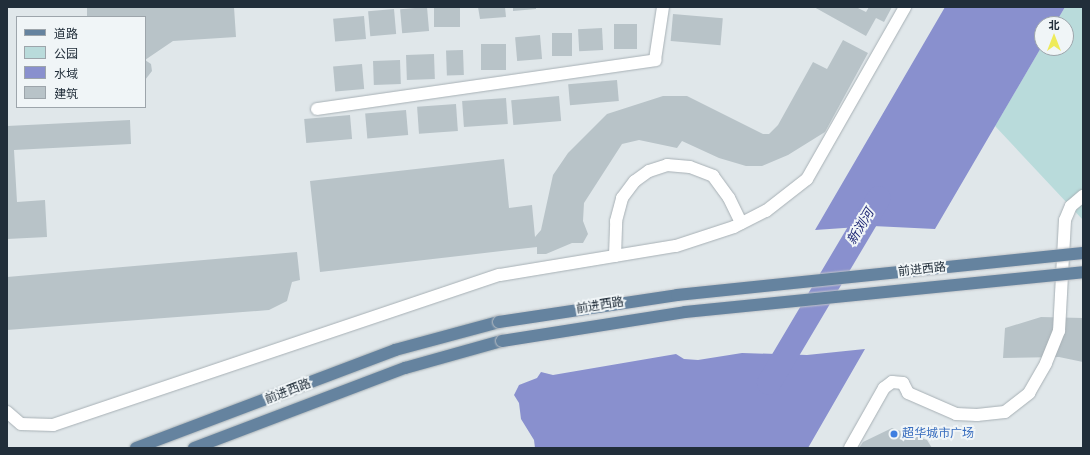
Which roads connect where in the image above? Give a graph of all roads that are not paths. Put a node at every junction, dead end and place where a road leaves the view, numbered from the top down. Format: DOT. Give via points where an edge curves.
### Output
graph roads {
  1 [pos="663,7"];
  2 [pos="905,7"];
  3 [pos="317,109"];
  4 [pos="1083,196"];
  5 [pos="741,223"];
  6 [pos="1083,253"];
  7 [pos="615,256"];
  8 [pos="1083,272"];
  9 [pos="7,412"];
  10 [pos="136,448"];
  11 [pos="194,448"];
  12 [pos="850,448"];
  1 -- 3 [label="street" via="655,60"];
  2 -- 5 [label="street" via="807,180 766,211"];
  4 -- 12 [label="street" via="1071,206 1065,220 1059,331 1046,363 1029,393 1005,412 956,414 908,393 903,383 892,382 884,388"];
  5 -- 7 [label="street" via="676,246"];
  5 -- 7 [label="street" via="729,198 713,176 690,167 667,165 648,171 635,181 622,198 616,221"];
  6 -- 10 [label="main road, 前进西路, bridge" via="676,295 499,322 396,350"];
  7 -- 9 [label="street" via="500,275 53,425 21,424"];
  8 -- 11 [label="main road, 前进西路, bridge" via="685,312 502,341 405,368"];
}
